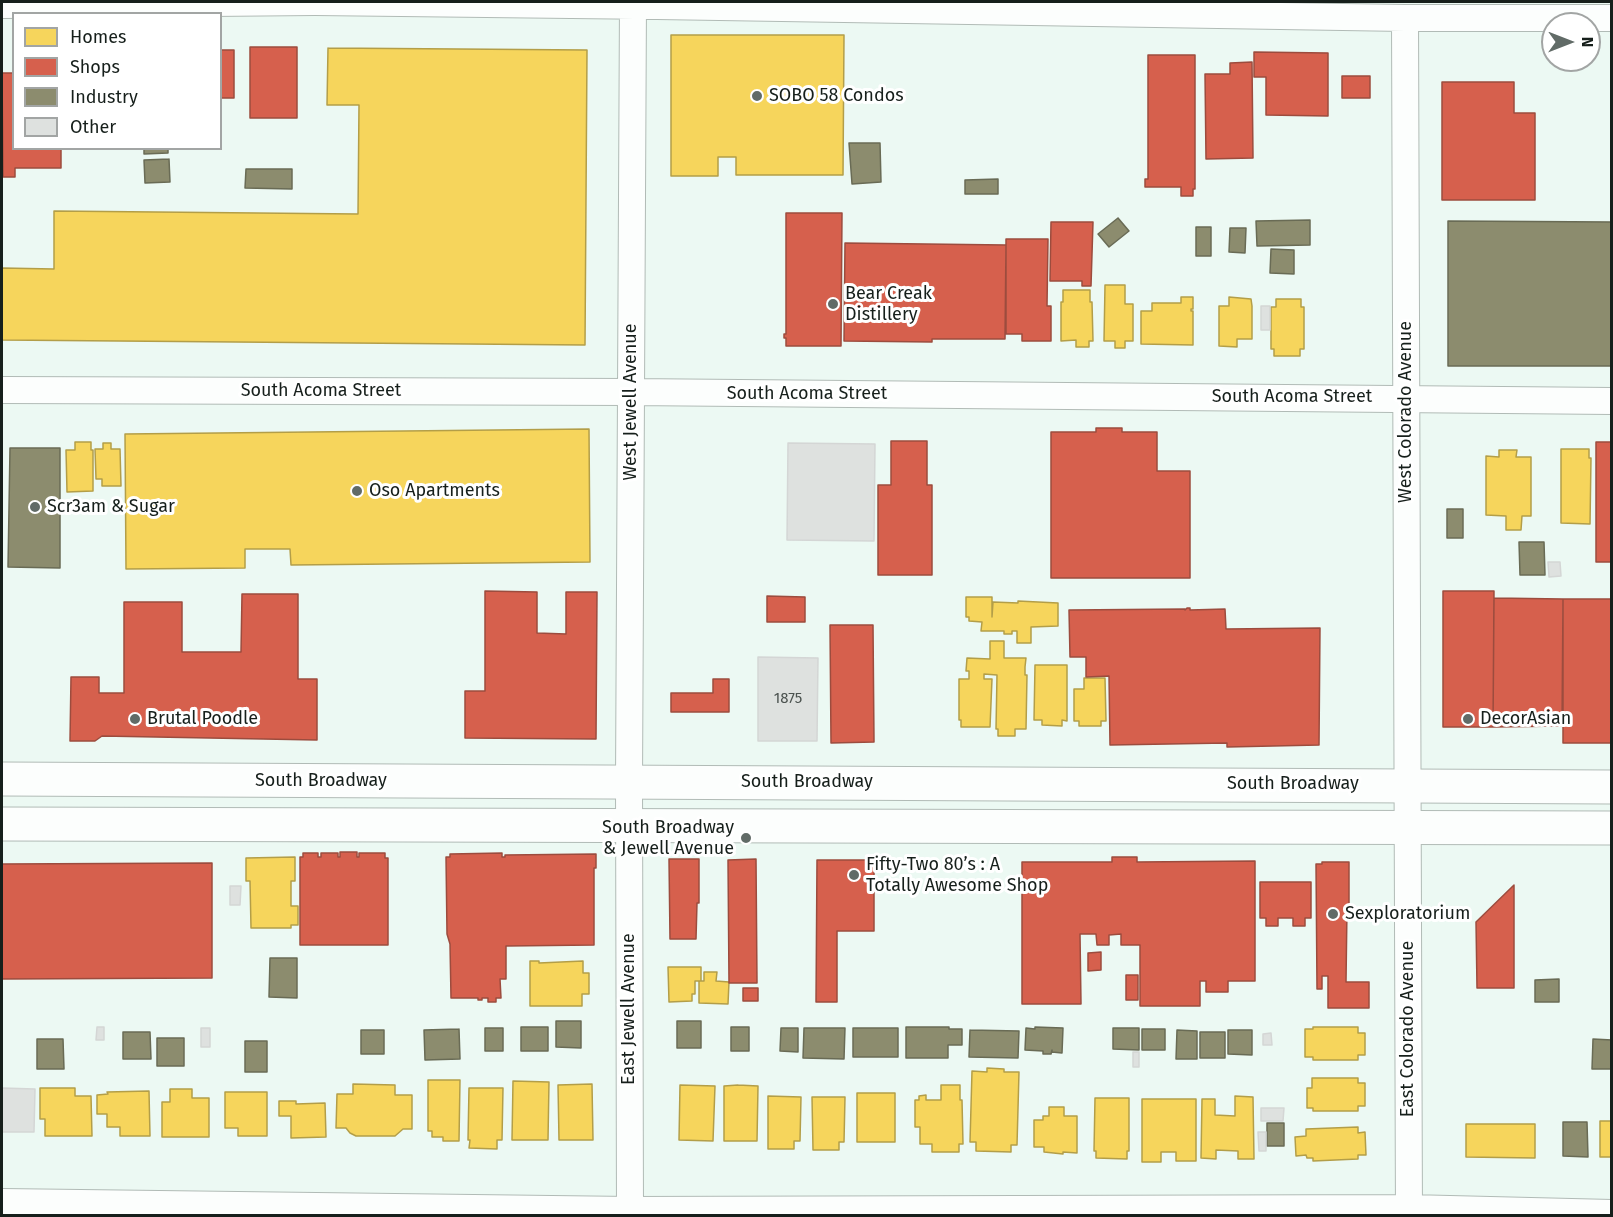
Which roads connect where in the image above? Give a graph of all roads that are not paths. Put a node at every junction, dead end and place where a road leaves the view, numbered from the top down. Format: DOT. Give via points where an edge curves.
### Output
graph roads {
  1 [pos="633,3"];
  2 [pos="2,4"];
  3 [pos="1405,18"];
  4 [pos="1611,18"];
  5 [pos="2,390"];
  6 [pos="631,392"];
  7 [pos="1406,398"];
  8 [pos="1611,401"];
  9 [pos="2,779"];
  10 [pos="1611,787"];
  11 [pos="629,803"];
  12 [pos="1407,806"];
  13 [pos="2,824"];
  14 [pos="1611,828"];
  15 [pos="2,1202"];
  16 [pos="1409,1212"];
  17 [pos="630,1213"];
  18 [pos="1611,1213"];
  1 -- 2 [label="street"];
  1 -- 3 [label="street"];
  1 -- 6 [label="street, West Jewell Avenue"];
  3 -- 4 [label="street"];
  3 -- 7 [label="street, West Colorado Avenue"];
  5 -- 6 [label="street, South Acoma Street"];
  6 -- 7 [label="street, South Acoma Street"];
  6 -- 11 [label="street, West Jewell Avenue"];
  7 -- 8 [label="street, South Acoma Street"];
  7 -- 12 [label="street, West Colorado Avenue"];
  9 -- 11 [label="main road, South Broadway"];
  10 -- 12 [label="main road, South Broadway"];
  11 -- 12 [label="main road, South Broadway"];
  11 -- 12 [label="main road, South Broadway"];
  11 -- 13 [label="main road, South Broadway"];
  11 -- 17 [label="street, East Jewell Avenue"];
  12 -- 14 [label="main road, South Broadway"];
  12 -- 16 [label="street, East Colorado Avenue"];
  15 -- 17 [label="street"];
  16 -- 17 [label="street"];
  16 -- 18 [label="street"];
}
